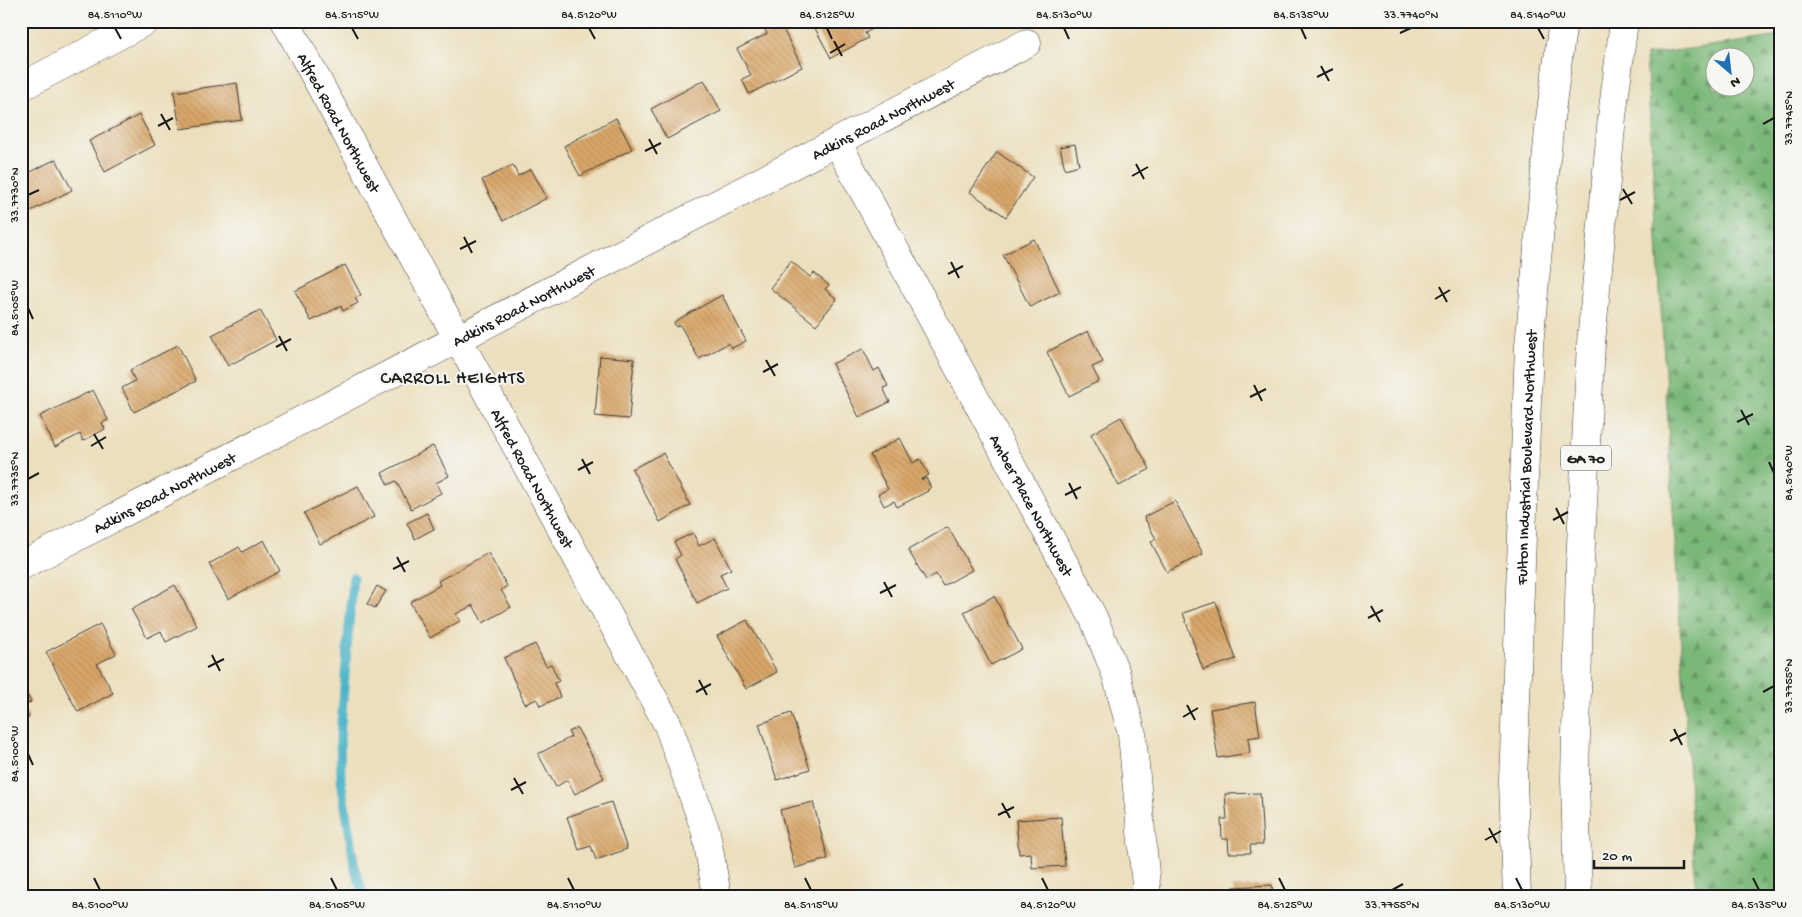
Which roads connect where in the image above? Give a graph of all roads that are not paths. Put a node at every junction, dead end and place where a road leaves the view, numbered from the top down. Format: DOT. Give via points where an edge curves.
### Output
graph roads {
  1 [pos="146,21"];
  2 [pos="285,21"];
  3 [pos="1563,21"];
  4 [pos="1624,21"];
  5 [pos="1026,44"];
  6 [pos="21,87"];
  7 [pos="838,142"];
  8 [pos="458,339"];
  9 [pos="21,566"];
  10 [pos="717,896"];
  11 [pos="1147,896"];
  12 [pos="1517,896"];
  13 [pos="1578,896"];
  1 -- 6 [label="street"];
  2 -- 8 [label="street, Alfred Road Northwest"];
  3 -- 12 [label="street, Fulton Industrial Boulevard Northwest" via="1550,119 1530,346 1513,781"];
  4 -- 13 [label="street, GA 70" via="1591,343 1580,564 1575,778"];
  5 -- 7 [label="street, Adkins Road Northwest"];
  7 -- 8 [label="street, Adkins Road Northwest"];
  7 -- 11 [label="street, Amber Place Northwest" via="1093,617 1116,674 1132,734"];
  8 -- 9 [label="street, Adkins Road Northwest"];
  8 -- 10 [label="street, Alfred Road Northwest" via="668,726 706,832"];
}
